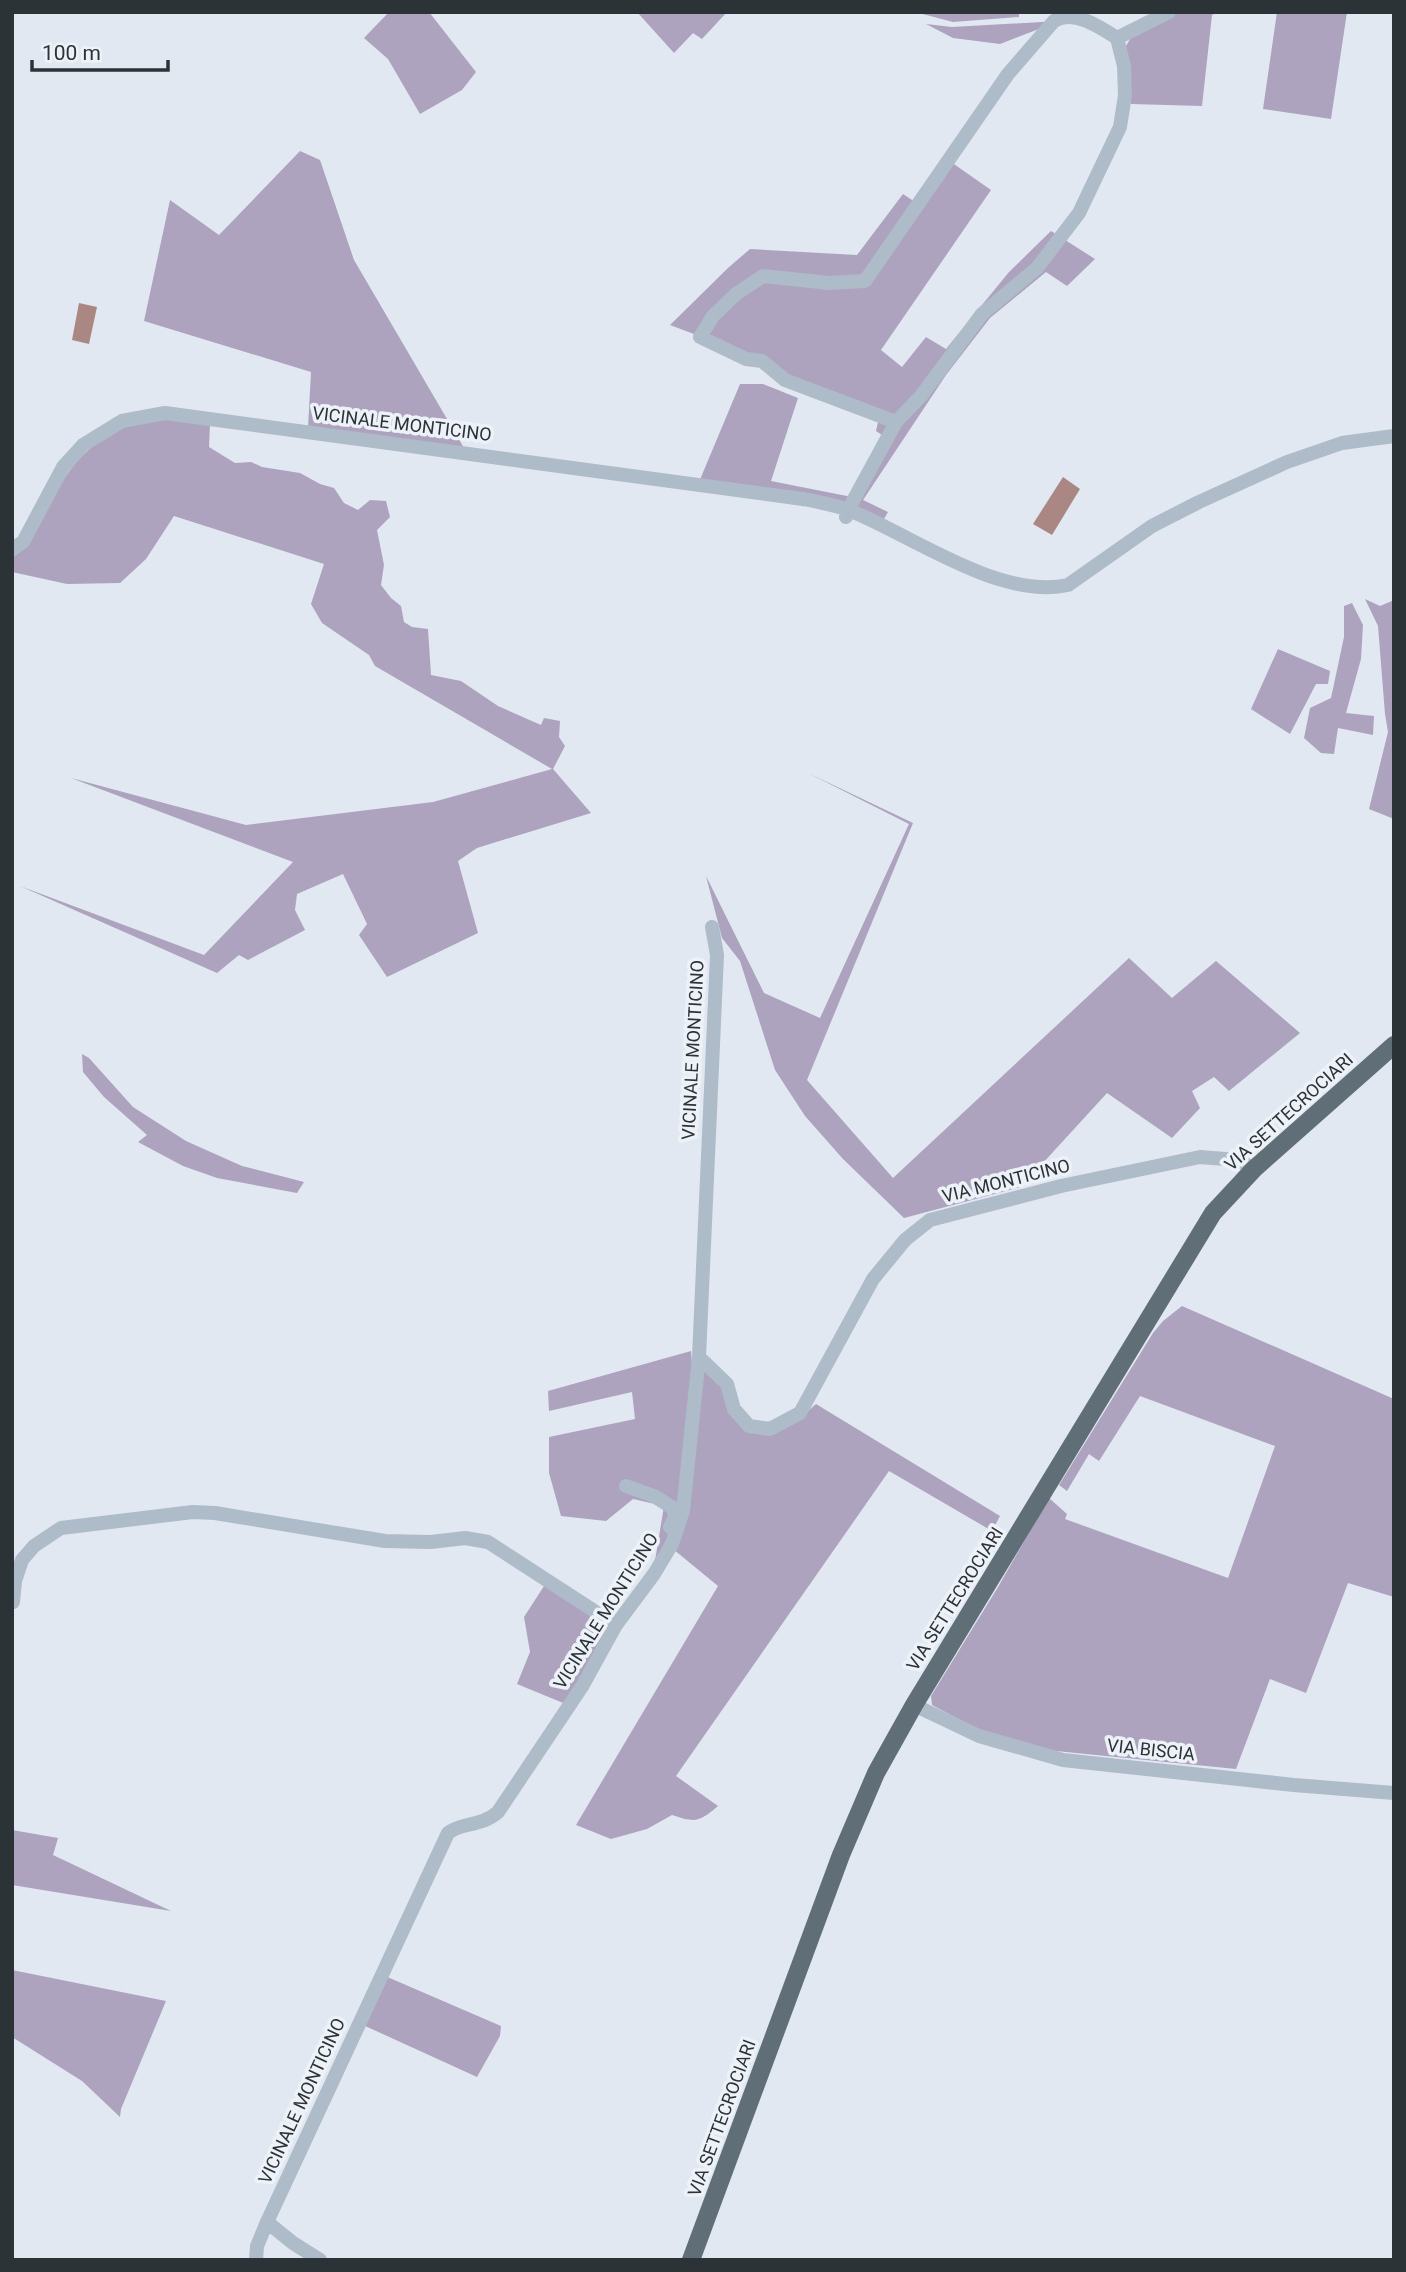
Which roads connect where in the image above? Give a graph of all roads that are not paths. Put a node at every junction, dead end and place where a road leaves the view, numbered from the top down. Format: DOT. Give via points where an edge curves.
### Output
graph roads {
  1 [pos="1169,12"];
  2 [pos="1117,38"];
  3 [pos="897,422"];
  4 [pos="1394,436"];
  5 [pos="847,514"];
  6 [pos="12,549"];
  7 [pos="712,927"];
  8 [pos="1394,1045"];
  9 [pos="1254,1168"];
  10 [pos="699,1357"];
  11 [pos="626,1486"];
  12 [pos="670,1547"];
  13 [pos="13,1602"];
  14 [pos="616,1625"];
  15 [pos="914,1705"];
  16 [pos="1394,1793"];
  17 [pos="267,2222"];
  18 [pos="256,2260"];
  19 [pos="320,2260"];
  20 [pos="691,2260"];
  1 -- 2 [label="street"];
  2 -- 3 [label="street" via="1124,66 1120,127 1079,214 1037,268 982,314"];
  2 -- 3 [label="street" via="1087,20 1054,21 1008,74 865,281 830,283 763,276 736,294 700,337 746,359 762,361 785,380"];
  3 -- 5 [label="street"];
  4 -- 5 [label="street, VICINALE MONTICINO" via="1342,443 1287,462 1152,526 1068,585 1053,588 1027,586 969,569"];
  5 -- 6 [label="street, VICINALE MONTICINO" via="803,499 165,413 122,421 83,445 63,467 23,542"];
  7 -- 10 [label="street, VICINALE MONTICINO" via="717,955"];
  8 -- 9 [label="main road, VIA SETTECROCIARI"];
  9 -- 10 [label="street, VIA MONTICINO" via="1238,1160 1200,1157 930,1220 905,1240 873,1279 800,1413 770,1429 749,1426 734,1409 727,1384"];
  9 -- 15 [label="main road, VIA SETTECROCIARI" via="1213,1213"];
  10 -- 12 [label="street, VICINALE MONTICINO" via="682,1511"];
  11 -- 12 [label="street" via="673,1508"];
  12 -- 14 [label="street, VICINALE MONTICINO"];
  13 -- 14 [label="street" via="22,1560 61,1528 193,1512 385,1541 465,1538 488,1542"];
  14 -- 17 [label="street, VICINALE MONTICINO" via="583,1685 498,1812 484,1822 448,1833"];
  15 -- 16 [label="street, VIA BISCIA" via="979,1736 1063,1760"];
  15 -- 20 [label="main road, VIA SETTECROCIARI" via="876,1773 841,1855"];
  17 -- 18 [label="street, VICINALE MONTICINO"];
  17 -- 19 [label="street"];
}
